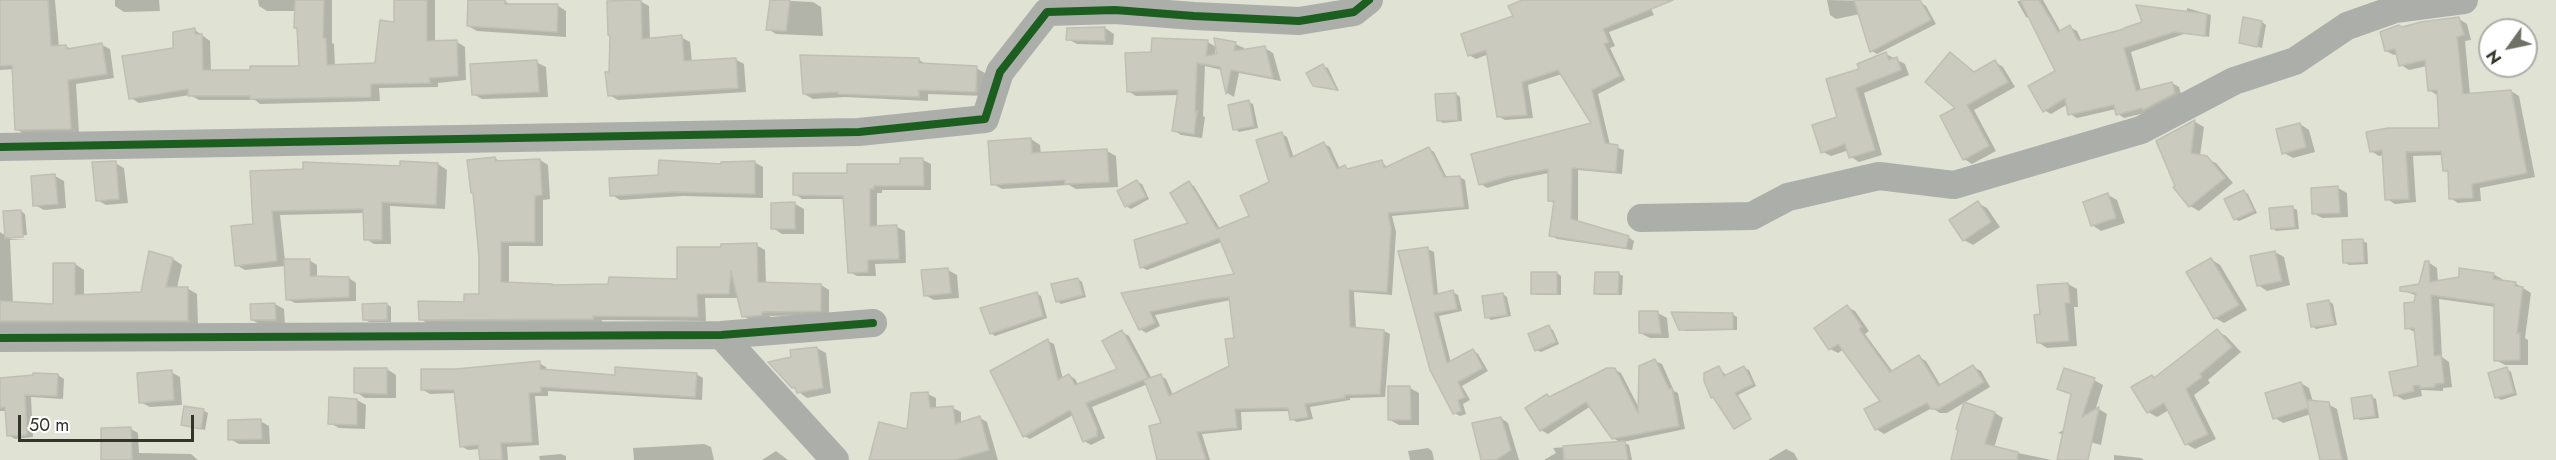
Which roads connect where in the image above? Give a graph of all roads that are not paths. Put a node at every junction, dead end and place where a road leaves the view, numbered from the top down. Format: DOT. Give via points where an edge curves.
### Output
graph roads {
  1 [pos="1369,0"];
  2 [pos="2464,0"];
  3 [pos="0,147"];
  4 [pos="1641,219"];
  5 [pos="873,323"];
  6 [pos="721,335"];
  7 [pos="0,338"];
  8 [pos="835,460"];
  1 -- 3 [label="street" via="1354,12 1299,21 1115,10 1047,12 1000,72 986,119 859,132"];
  2 -- 4 [label="street" via="2385,12 2348,26 2295,61 2234,81 2141,130 1954,184 1879,176 1788,197 1752,216"];
  5 -- 6 [label="street"];
  6 -- 7 [label="street"];
  6 -- 8 [label="street"];
}
